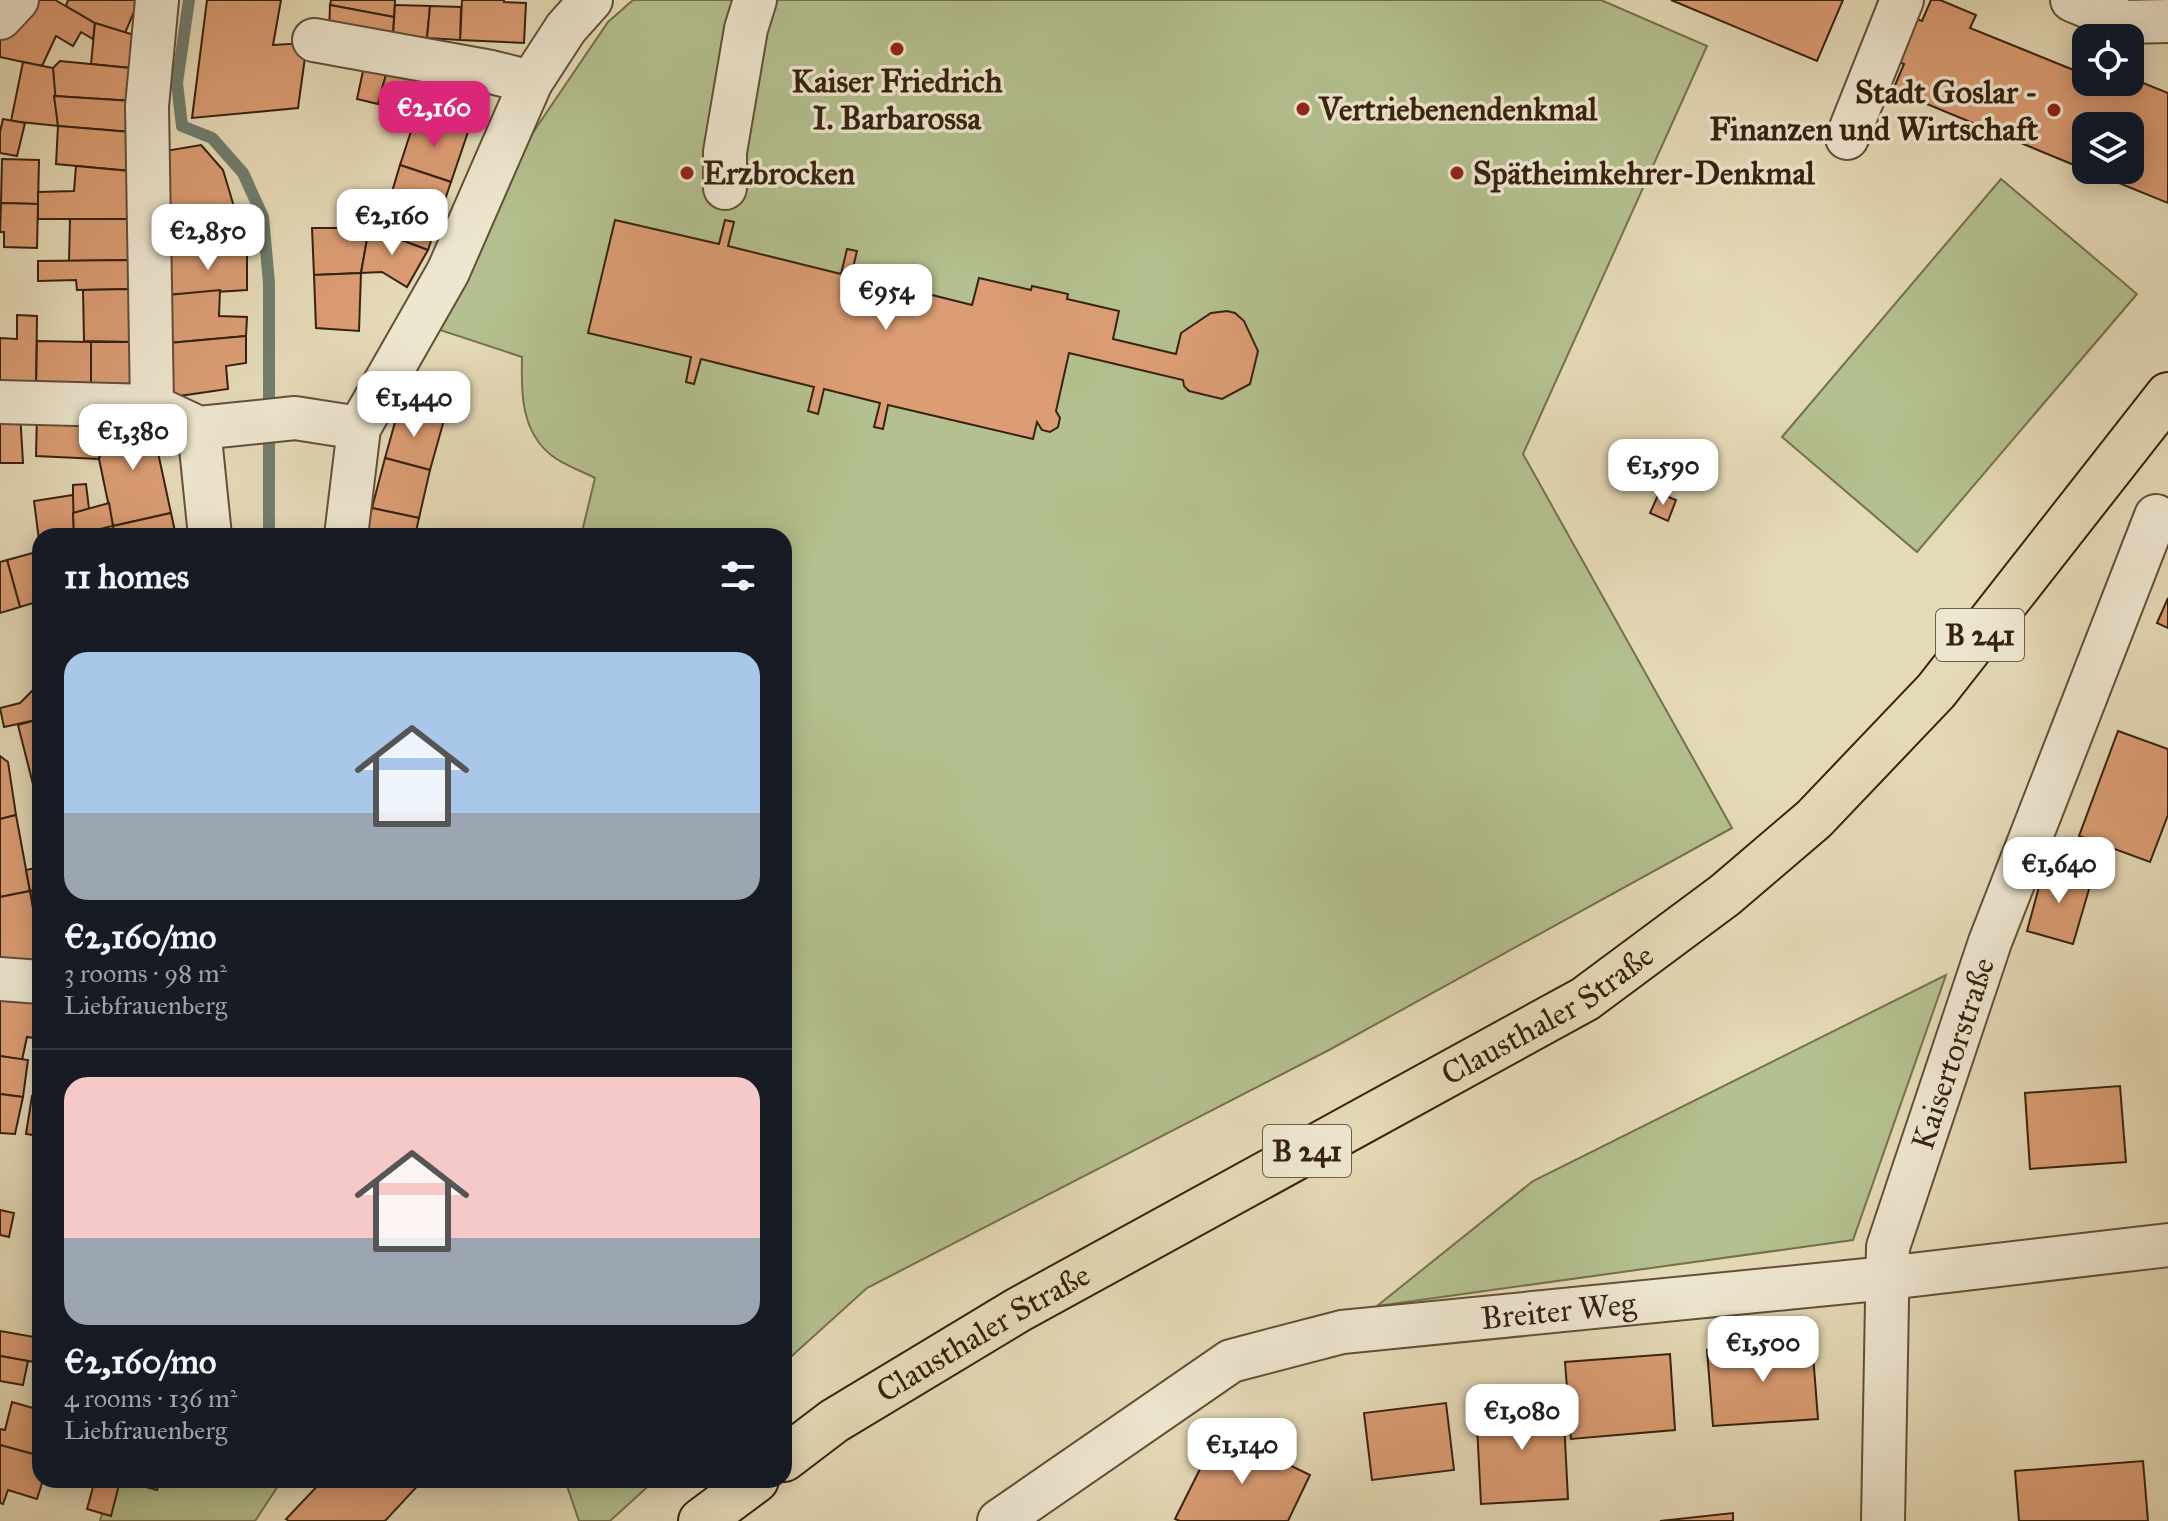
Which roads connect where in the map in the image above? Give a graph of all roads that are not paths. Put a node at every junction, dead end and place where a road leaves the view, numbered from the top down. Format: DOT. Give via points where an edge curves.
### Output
graph roads {
  1 [pos="17,0"];
  2 [pos="157,0"];
  3 [pos="591,0"];
  4 [pos="755,0"];
  5 [pos="1902,0"];
  6 [pos="2072,0"];
  7 [pos="0,18"];
  8 [pos="2168,21"];
  9 [pos="314,40"];
  10 [pos="531,82"];
  11 [pos="1847,138"];
  12 [pos="725,188"];
  13 [pos="2168,395"];
  14 [pos="0,402"];
  15 [pos="152,406"];
  16 [pos="199,428"];
  17 [pos="359,428"];
  18 [pos="2156,516"];
  19 [pos="209,528"];
  20 [pos="347,528"];
  21 [pos="0,979"];
  22 [pos="32,981"];
  23 [pos="2168,1245"];
  24 [pos="1887,1278"];
  25 [pos="792,1453"];
  26 [pos="745,1488"];
  27 [pos="701,1521"];
  28 [pos="999,1521"];
  29 [pos="1883,1521"];
  1 -- 7 [label="street"];
  2 -- 15 [label="street" via="147,106"];
  3 -- 10 [label="street"];
  4 -- 12 [label="street" via="725,152"];
  5 -- 11 [label="street"];
  6 -- 8 [label="street" via="2125,22"];
  9 -- 10 [label="street"];
  10 -- 17 [label="street" via="448,272"];
  13 -- 25 [label="main road, Clausthaler Straße / B 241" via="1936,691 1814,819 1725,895 1585,999 1018,1310 834,1421"];
  14 -- 15 [label="street"];
  15 -- 16 [label="street"];
  16 -- 17 [label="street" via="295,418"];
  16 -- 19 [label="street"];
  17 -- 20 [label="street"];
  18 -- 24 [label="street, Kaisertorstraße" via="1990,942 1888,1247"];
  21 -- 22 [label="street"];
  23 -- 24 [label="street, Breiter Weg"];
  24 -- 28 [label="street, Breiter Weg" via="1342,1332 1231,1361"];
  24 -- 29 [label="street, Kaisertorstraße"];
  26 -- 27 [label="main road"];
}
